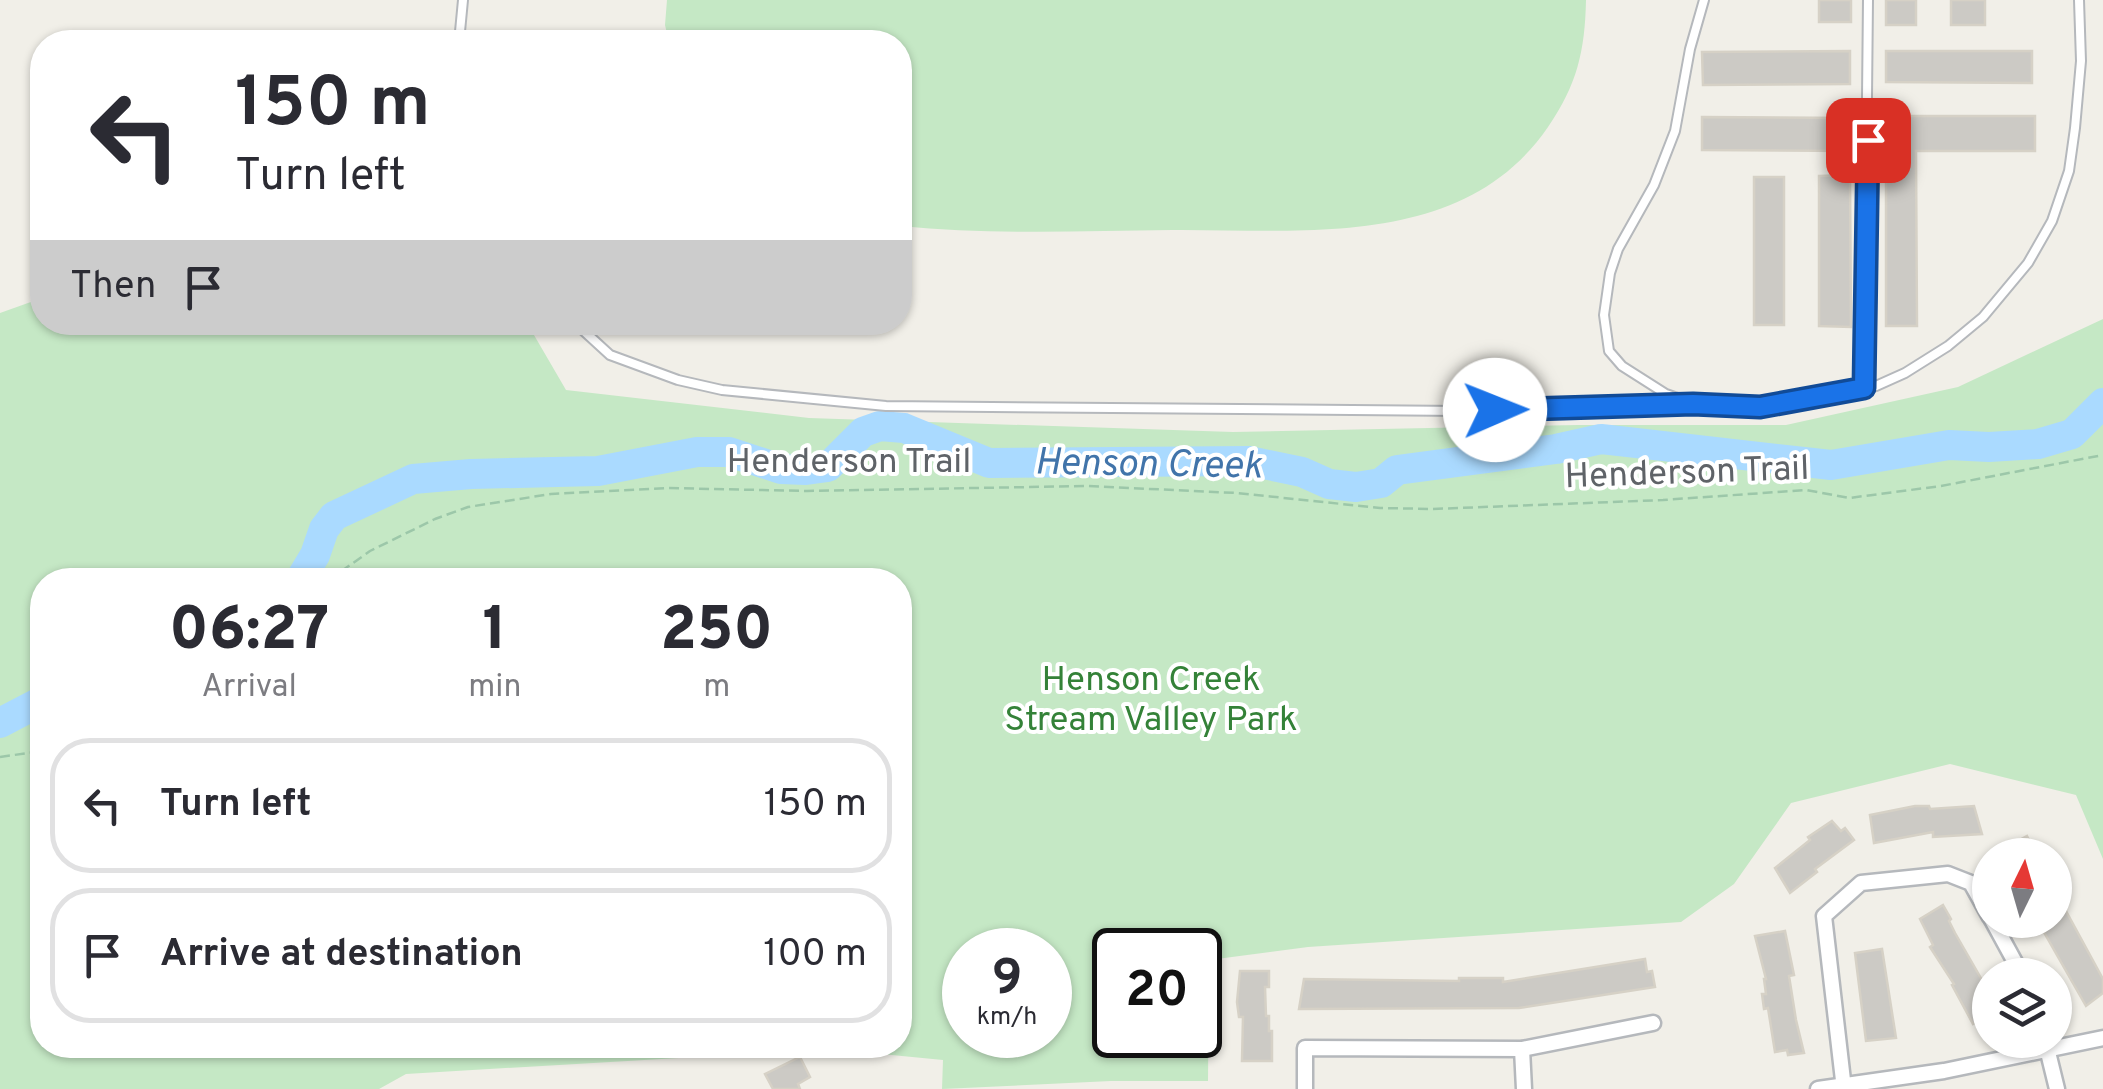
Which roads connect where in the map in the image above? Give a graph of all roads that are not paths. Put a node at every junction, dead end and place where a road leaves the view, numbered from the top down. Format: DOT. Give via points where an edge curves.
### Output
graph roads {
  1 [pos="463,0"];
  2 [pos="1704,0"];
  3 [pos="1868,0"];
  4 [pos="2078,0"];
  5 [pos="460,30"];
  6 [pos="588,335"];
  7 [pos="1864,388"];
  8 [pos="1693,404"];
  9 [pos="1972,883"];
  10 [pos="1653,1024"];
  11 [pos="2103,1038"];
  12 [pos="2072,1042"];
  13 [pos="1522,1049"];
  14 [pos="1986,1058"];
  15 [pos="2050,1058"];
  16 [pos="1844,1088"];
  17 [pos="1305,1089"];
  18 [pos="1524,1089"];
  19 [pos="1818,1089"];
  20 [pos="2057,1089"];
  1 -- 5 [label="lane"];
  2 -- 8 [label="lane" via="1675,131 1618,249 1604,315 1609,351 1622,366"];
  3 -- 7 [label="lane"];
  4 -- 7 [label="lane" via="2075,128 2052,220 2028,263 1984,317 1905,373"];
  6 -- 8 [label="lane" via="610,355 678,380 886,406 1461,411"];
  7 -- 8 [label="lane" via="1760,407"];
  9 -- 16 [label="street" via="1948,874 1860,883 1824,916"];
  10 -- 13 [label="street"];
  11 -- 12 [label="street"];
  13 -- 17 [label="street" via="1304,1048"];
  13 -- 18 [label="street"];
  14 -- 16 [label="street"];
  15 -- 20 [label="street"];
  16 -- 19 [label="street"];
}
